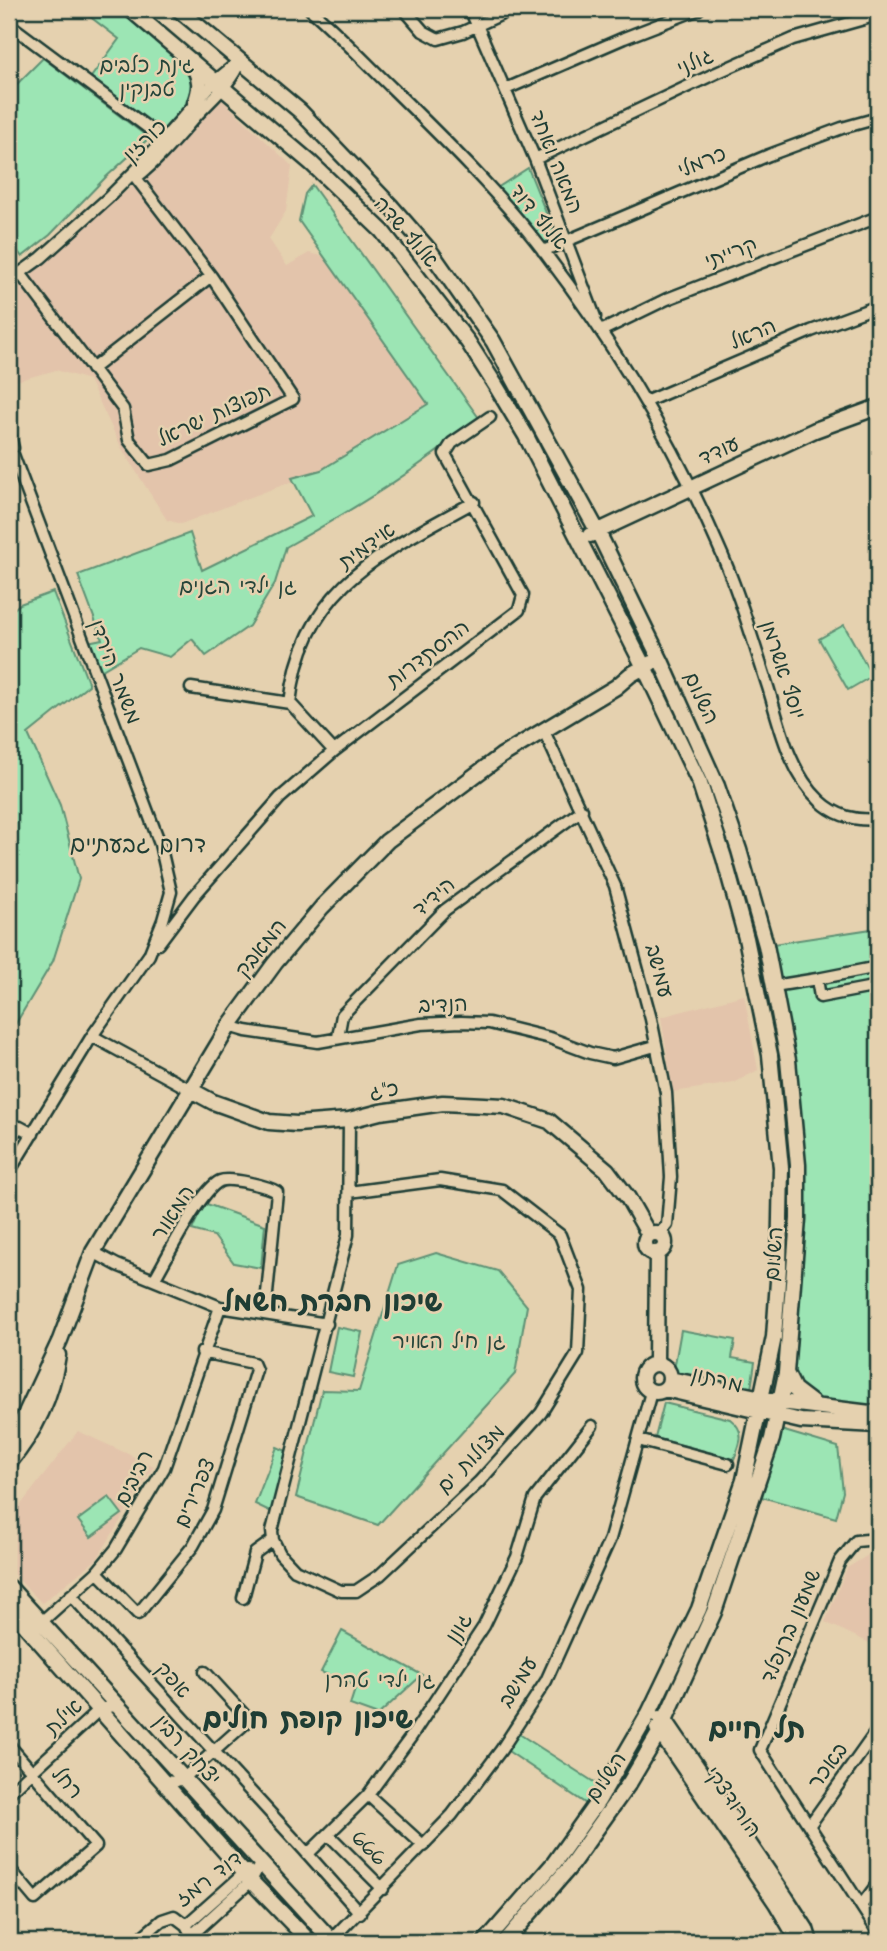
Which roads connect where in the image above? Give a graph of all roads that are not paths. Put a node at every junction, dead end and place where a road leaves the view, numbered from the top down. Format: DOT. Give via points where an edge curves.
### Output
graph roads {
  1 [pos="130,9"];
  2 [pos="178,9"];
  3 [pos="310,9"];
  4 [pos="404,9"];
  5 [pos="470,9"];
  6 [pos="513,9"];
  7 [pos="699,9"];
  8 [pos="876,13"];
  9 [pos="9,24"];
  10 [pos="477,24"];
  11 [pos="185,55"];
  12 [pos="241,60"];
  13 [pos="219,84"];
  14 [pos="506,89"];
  15 [pos="195,103"];
  16 [pos="878,118"];
  17 [pos="163,139"];
  18 [pos="535,159"];
  19 [pos="135,176"];
  20 [pos="878,217"];
  21 [pos="566,240"];
  22 [pos="543,251"];
  23 [pos="20,273"];
  24 [pos="211,276"];
  25 [pos="9,281"];
  26 [pos="878,306"];
  27 [pos="601,331"];
  28 [pos="92,369"];
  29 [pos="645,402"];
  30 [pos="878,407"];
  31 [pos="490,417"];
  32 [pos="9,431"];
  33 [pos="9,444"];
  34 [pos="13,463"];
  35 [pos="692,486"];
  36 [pos="474,502"];
  37 [pos="598,532"];
  38 [pos="579,541"];
  39 [pos="662,663"];
  40 [pos="646,671"];
  41 [pos="191,688"];
  42 [pos="290,703"];
  43 [pos="544,731"];
  44 [pos="334,751"];
  45 [pos="582,810"];
  46 [pos="878,819"];
  47 [pos="194,896"];
  48 [pos="170,897"];
  49 [pos="186,907"];
  50 [pos="149,955"];
  51 [pos="878,967"];
  52 [pos="817,979"];
  53 [pos="774,986"];
  54 [pos="878,986"];
  55 [pos="229,1026"];
  56 [pos="92,1036"];
  57 [pos="338,1037"];
  58 [pos="655,1046"];
  59 [pos="189,1089"];
  60 [pos="349,1120"];
  61 [pos="33,1134"];
  62 [pos="9,1138"];
  63 [pos="9,1172"];
  64 [pos="349,1192"];
  65 [pos="654,1234"];
  66 [pos="93,1252"];
  67 [pos="154,1280"];
  68 [pos="220,1307"];
  69 [pos="265,1314"];
  70 [pos="327,1324"];
  71 [pos="60,1340"];
  72 [pos="202,1352"];
  73 [pos="656,1364"];
  74 [pos="786,1373"];
  75 [pos="662,1386"];
  76 [pos="761,1405"];
  77 [pos="735,1407"];
  78 [pos="819,1407"];
  79 [pos="780,1409"];
  80 [pos="878,1412"];
  81 [pos="801,1421"];
  82 [pos="878,1425"];
  83 [pos="592,1426"];
  84 [pos="772,1439"];
  85 [pos="638,1440"];
  86 [pos="9,1441"];
  87 [pos="752,1446"];
  88 [pos="9,1463"];
  89 [pos="728,1464"];
  90 [pos="878,1539"];
  91 [pos="273,1541"];
  92 [pos="97,1572"];
  93 [pos="9,1587"];
  94 [pos="71,1595"];
  95 [pos="243,1598"];
  96 [pos="9,1608"];
  97 [pos="41,1621"];
  98 [pos="34,1635"];
  99 [pos="205,1672"];
  100 [pos="118,1705"];
  101 [pos="100,1709"];
  102 [pos="649,1713"];
  103 [pos="662,1726"];
  104 [pos="878,1729"];
  105 [pos="9,1745"];
  106 [pos="213,1752"];
  107 [pos="32,1773"];
  108 [pos="184,1778"];
  109 [pos="165,1782"];
  110 [pos="9,1793"];
  111 [pos="368,1795"];
  112 [pos="809,1826"];
  113 [pos="329,1835"];
  114 [pos="424,1846"];
  115 [pos="304,1851"];
  116 [pos="260,1864"];
  117 [pos="9,1868"];
  118 [pos="247,1877"];
  119 [pos="878,1883"];
  120 [pos="383,1889"];
  121 [pos="861,1906"];
  122 [pos="360,1913"];
  123 [pos="186,1925"];
  124 [pos="878,1932"];
  125 [pos="194,1938"];
  126 [pos="332,1941"];
  127 [pos="136,1942"];
  128 [pos="310,1942"];
  129 [pos="485,1942"];
  130 [pos="505,1942"];
  131 [pos="799,1942"];
  132 [pos="810,1942"];
  1 -- 11 [label="main road, אלוף שדה"];
  2 -- 12 [label="main road, אלוף שדה"];
  3 -- 22 [label="street, אלוף דוד" via="454,149"];
  4 -- 10 [label="street" via="423,31 438,39"];
  5 -- 10 [label="street, המאה ואחד"];
  6 -- 10 [label="street"];
  7 -- 14 [label="street"];
  8 -- 18 [label="street, גולני" via="793,39"];
  9 -- 17 [label="street"];
  10 -- 14 [label="street, המאה ואחד"];
  11 -- 13 [label="main road, אלוף שדה"];
  11 -- 15 [label="main road" via="201,82"];
  12 -- 13 [label="street, כורזין"];
  12 -- 37 [label="main road, אלוף שדה" via="300,111 430,251 493,341"];
  13 -- 15 [label="street, כורזין"];
  13 -- 19 [label="street, כורזין" via="165,151"];
  13 -- 38 [label="main road, אלוף שדה" via="312,163 392,243 496,386"];
  14 -- 18 [label="street, המאה ואחד"];
  15 -- 17 [label="street, כורזין"];
  16 -- 21 [label="street, כרמלי" via="769,155"];
  17 -- 19 [label="street, כורזין"];
  18 -- 21 [label="street, המאה ואחד"];
  19 -- 23 [label="street, כורזין"];
  19 -- 24 [label="street, תפוצות ישראל"];
  20 -- 27 [label="street, קרייתי" via="667,299"];
  21 -- 22 [label="street, כרמלי"];
  21 -- 27 [label="street, המאה ואחד"];
  22 -- 27 [label="street, אלוף דוד"];
  23 -- 25 [label="street, כורזין"];
  23 -- 28 [label="street, תפוצות ישראל"];
  24 -- 28 [label="street"];
  24 -- 28 [label="street, תפוצות ישראל" via="293,399 172,460 149,464 129,440 123,409"];
  26 -- 29 [label="street, הראל"];
  27 -- 29 [label="street, אלוף דוד"];
  29 -- 35 [label="street, אלוף דוד"];
  30 -- 35 [label="main road, עודד"];
  31 -- 36 [label="street, ההסתדרות" via="452,443 445,454"];
  32 -- 34 [label="street, משמר הירדן"];
  33 -- 34 [label="street, משמר הירדן"];
  34 -- 48 [label="street, משמר הירדן" via="160,844"];
  35 -- 37 [label="main road, עודד"];
  35 -- 46 [label="street, יוסף אשרמן" via="732,574 790,755 805,783 835,814"];
  36 -- 42 [label="street, אידמית" via="363,567 330,600 312,626"];
  36 -- 44 [label="street, ההסתדרות" via="523,596 519,610"];
  37 -- 38 [label="main road, עודד"];
  37 -- 39 [label="main road, השלום"];
  38 -- 40 [label="main road, השלום"];
  39 -- 40 [label="main road, המאבק" via="652,662"];
  39 -- 53 [label="main road, השלום" via="707,762 739,849"];
  40 -- 43 [label="main road, המאבק"];
  40 -- 76 [label="main road, השלום" via="700,784 724,858 770,1055 781,1220 774,1337"];
  41 -- 42 [label="street"];
  42 -- 44 [label="street"];
  43 -- 45 [label="street, עמישב"];
  43 -- 55 [label="main road, המאבק" via="500,756 387,841 289,946"];
  44 -- 47 [label="street, ההסתדרות" via="280,798"];
  45 -- 57 [label="street, הידיד" via="444,910 342,1015"];
  45 -- 58 [label="street, עמישב" via="615,886"];
  47 -- 48 [label="street"];
  47 -- 49 [label="street, ההסתדרות"];
  48 -- 49 [label="street"];
  48 -- 50 [label="street, ההסתדרות"];
  49 -- 50 [label="street, ההסתדרות"];
  50 -- 56 [label="street, ההסתדרות"];
  51 -- 52 [label="street"];
  52 -- 53 [label="street"];
  52 -- 54 [label="street" via="820,997"];
  53 -- 74 [label="main road, השלום" via="788,1060 798,1165"];
  55 -- 57 [label="street, הנדיב" via="318,1041"];
  55 -- 59 [label="main road, המאבק"];
  56 -- 59 [label="street, כ\"ג"];
  56 -- 61 [label="street, ההסתדרות"];
  57 -- 58 [label="street, הנדיב" via="461,1022 489,1023 613,1058"];
  58 -- 65 [label="street, עמישב" via="666,1093 671,1177 667,1225"];
  59 -- 60 [label="main road, כ\"ג" via="269,1122"];
  59 -- 66 [label="main road, המאבק"];
  60 -- 64 [label="street"];
  60 -- 65 [label="main road, כ\"ג" via="443,1102 504,1106 550,1121 607,1170"];
  61 -- 62 [label="street" via="20,1127"];
  61 -- 63 [label="street, ההסתדרות"];
  64 -- 70 [label="street" via="348,1235"];
  64 -- 91 [label="street, מצולות ים" via="440,1180 502,1190 560,1235 581,1290 578,1353 541,1413 479,1482 380,1575 356,1591 341,1591 295,1570"];
  65 -- 73 [label="main road, כ\"ג" via="645,1241 646,1249 657,1253"];
  66 -- 67 [label="street"];
  66 -- 71 [label="main road, המאבק"];
  67 -- 68 [label="street"];
  67 -- 69 [label="street, המאור" via="198,1204 218,1181 269,1187 277,1192"];
  68 -- 69 [label="street"];
  68 -- 72 [label="street, רביבים"];
  69 -- 70 [label="street"];
  70 -- 91 [label="street"];
  71 -- 86 [label="main road, המאבק"];
  71 -- 88 [label="main road, המאבק" via="45,1407"];
  72 -- 92 [label="street, רביבים" via="164,1468 116,1549"];
  72 -- 92 [label="street, צפרירים" via="253,1363 256,1370 213,1510 193,1546 138,1614"];
  73 -- 75 [label="main road" via="666,1369"];
  73 -- 75 [label="main road" via="645,1369 641,1378 644,1387"];
  74 -- 78 [label="main road" via="794,1389"];
  74 -- 79 [label="main road, השלום"];
  75 -- 76 [label="main road, מרתון"];
  75 -- 77 [label="main road, מרתון"];
  75 -- 85 [label="street, עמישב"];
  76 -- 77 [label="main road, מרתון"];
  76 -- 79 [label="main road"];
  76 -- 87 [label="main road, השלום"];
  77 -- 87 [label="main road"];
  78 -- 79 [label="main road"];
  78 -- 80 [label="main road"];
  79 -- 81 [label="main road"];
  79 -- 84 [label="main road, השלום"];
  81 -- 82 [label="main road"];
  81 -- 84 [label="main road"];
  83 -- 111 [label="street, גונן" via="535,1498 517,1557 484,1626"];
  84 -- 103 [label="main road, השלום" via="715,1612"];
  85 -- 89 [label="street"];
  85 -- 114 [label="street, עמישב" via="610,1539 546,1681 501,1750"];
  87 -- 102 [label="main road, השלום" via="699,1609"];
  90 -- 112 [label="street, שמעון ברנפלד" via="856,1541 840,1561 760,1750"];
  91 -- 95 [label="street" via="255,1553"];
  92 -- 94 [label="street, רביבים"];
  93 -- 97 [label="main road, יצחק רבין"];
  94 -- 97 [label="street, רביבים"];
  94 -- 106 [label="street, אפק"];
  96 -- 98 [label="main road, יצחק רבין"];
  97 -- 98 [label="street, רביבים"];
  97 -- 100 [label="main road, יצחק רבין"];
  98 -- 101 [label="main road, יצחק רבין"];
  99 -- 106 [label="street" via="249,1720"];
  100 -- 101 [label="street, אילת"];
  100 -- 108 [label="main road, יצחק רבין"];
  101 -- 107 [label="street, אילת"];
  101 -- 109 [label="main road, יצחק רבין"];
  102 -- 103 [label="main road, הורודצקי"];
  102 -- 129 [label="main road, השלום" via="598,1801 554,1863"];
  103 -- 130 [label="main road, השלום" via="630,1782 568,1869"];
  103 -- 131 [label="main road, הורודצקי"];
  103 -- 132 [label="main road, הורודצקי" via="786,1898"];
  104 -- 112 [label="street, באכר"];
  105 -- 107 [label="street, רחל"];
  106 -- 108 [label="street"];
  106 -- 115 [label="street, אפק"];
  107 -- 110 [label="street, אילת"];
  107 -- 117 [label="street, רחל" via="96,1846 35,1899"];
  108 -- 109 [label="street"];
  108 -- 116 [label="main road, יצחק רבין"];
  109 -- 118 [label="main road, יצחק רבין"];
  111 -- 113 [label="street, גונן"];
  111 -- 114 [label="street"];
  112 -- 121 [label="street"];
  113 -- 115 [label="street" via="311,1851"];
  113 -- 120 [label="street, 666"];
  114 -- 120 [label="street, עמישב"];
  115 -- 122 [label="street, אפק"];
  116 -- 118 [label="street, דוד רמז"];
  116 -- 126 [label="main road, יצחק רבין"];
  118 -- 123 [label="street, דוד רמז"];
  118 -- 125 [label="street, דוד רמז"];
  118 -- 128 [label="main road, יצחק רבין"];
  119 -- 121 [label="street"];
  120 -- 122 [label="street, עמישב"];
  121 -- 124 [label="street"];
  122 -- 126 [label="street, עמישב"];
  123 -- 125 [label="street"];
  123 -- 127 [label="street, דוד רמז" via="179,1918 168,1917"];
}
